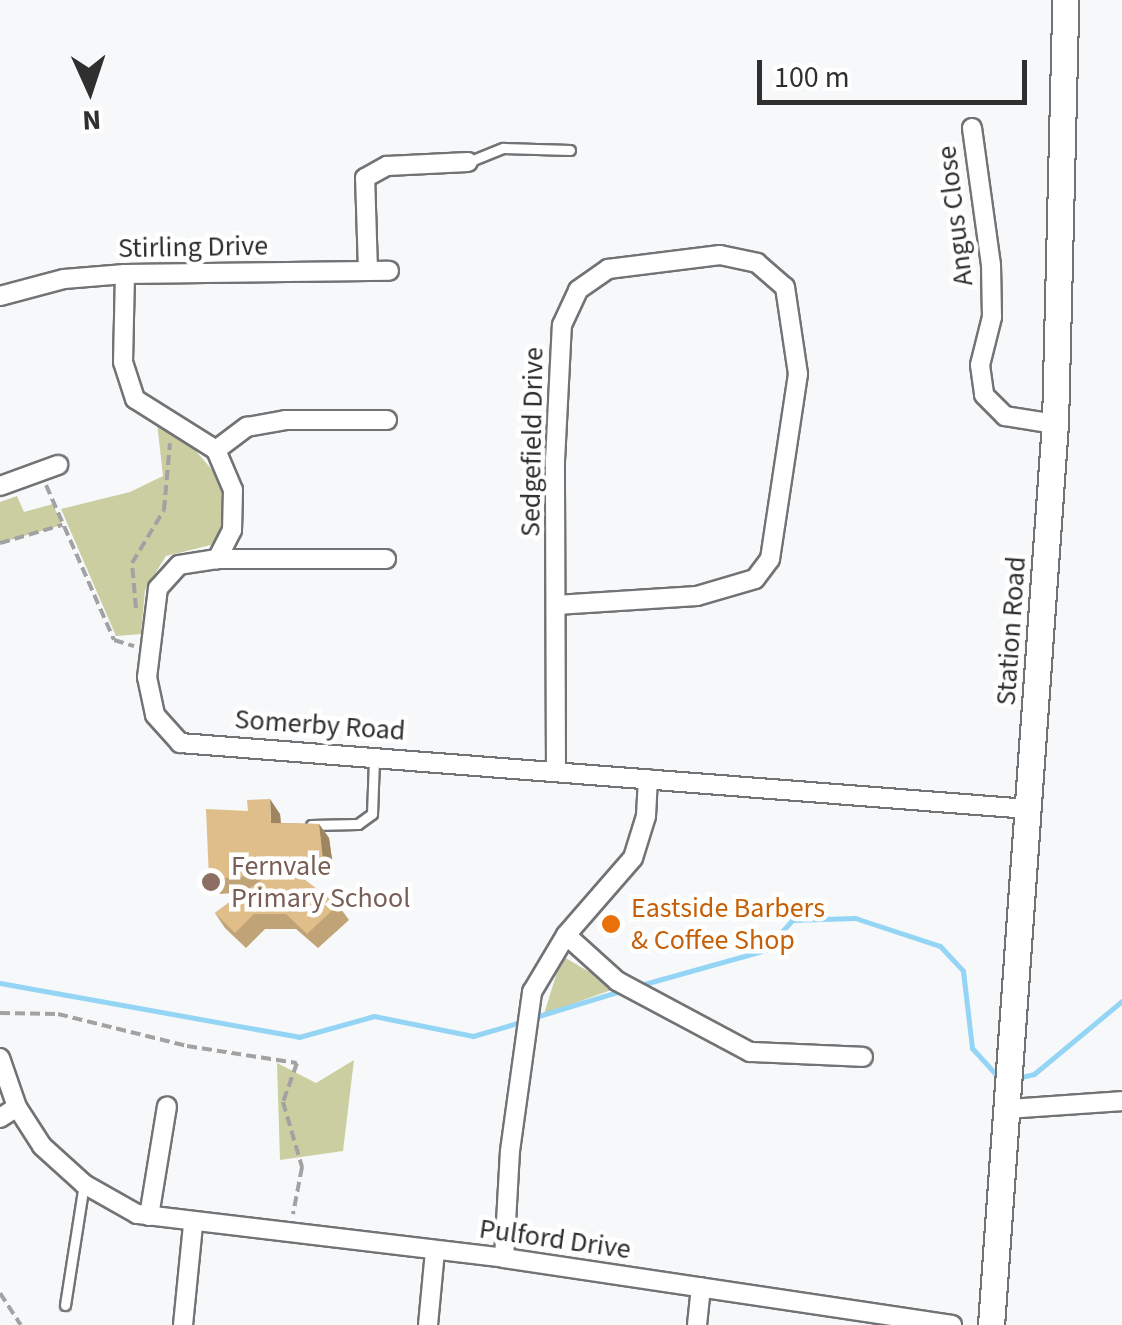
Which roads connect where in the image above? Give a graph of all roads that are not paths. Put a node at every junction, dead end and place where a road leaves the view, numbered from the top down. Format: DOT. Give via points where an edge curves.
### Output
graph roads {
  1 [pos="1065,0"];
  2 [pos="972,128"];
  3 [pos="570,150"];
  4 [pos="468,162"];
  5 [pos="368,271"];
  6 [pos="389,271"];
  7 [pos="125,274"];
  8 [pos="0,296"];
  9 [pos="386,420"];
  10 [pos="1055,424"];
  11 [pos="216,450"];
  12 [pos="49,468"];
  13 [pos="0,486"];
  14 [pos="217,559"];
  15 [pos="386,560"];
  16 [pos="556,605"];
  17 [pos="374,756"];
  18 [pos="556,770"];
  19 [pos="648,779"];
  20 [pos="1028,809"];
  21 [pos="294,824"];
  22 [pos="566,935"];
  23 [pos="863,1057"];
  24 [pos="0,1058"];
  25 [pos="1122,1100"];
  26 [pos="166,1106"];
  27 [pos="17,1107"];
  28 [pos="1008,1109"];
  29 [pos="0,1118"];
  30 [pos="84,1184"];
  31 [pos="149,1216"];
  32 [pos="193,1225"];
  33 [pos="435,1251"];
  34 [pos="504,1258"];
  35 [pos="701,1288"];
  36 [pos="65,1305"];
  37 [pos="183,1325"];
  38 [pos="428,1325"];
  39 [pos="697,1325"];
  40 [pos="952,1325"];
  41 [pos="991,1325"];
  1 -- 10 [label="street, Station Road"];
  2 -- 10 [label="street, Angus Close" via="992,265 992,316 980,365 984,395 1005,416"];
  3 -- 4 [label="lane" via="503,148"];
  4 -- 5 [label="street" via="387,166 365,178"];
  5 -- 6 [label="street, Stirling Drive"];
  5 -- 7 [label="street, Stirling Drive"];
  7 -- 8 [label="street, Stirling Drive" via="64,278"];
  7 -- 11 [label="street" via="124,362 135,399"];
  9 -- 11 [label="street" via="285,420 247,427"];
  10 -- 20 [label="street, Station Road"];
  11 -- 14 [label="street" via="233,490 232,530"];
  12 -- 13 [label="street"];
  14 -- 15 [label="street, Somerby Road"];
  14 -- 17 [label="street, Somerby Road" via="179,566 158,588 148,646 156,714 180,743"];
  16 -- 16 [label="street, Sedgefield Drive" via="562,325 578,290 608,269 636,263 720,255 757,263 785,286 798,374 770,559 755,579 697,596"];
  16 -- 18 [label="street, Sedgefield Drive"];
  17 -- 18 [label="street, Somerby Road"];
  17 -- 21 [label="lane" via="372,814 358,824"];
  18 -- 19 [label="street, Somerby Road"];
  19 -- 20 [label="street, Somerby Road"];
  19 -- 22 [label="street" via="633,858"];
  20 -- 28 [label="street, Station Road"];
  22 -- 23 [label="street" via="617,982 750,1052"];
  22 -- 34 [label="street" via="532,992 512,1132"];
  24 -- 27 [label="street, Pulford Drive"];
  25 -- 28 [label="street"];
  26 -- 31 [label="street"];
  27 -- 29 [label="street"];
  27 -- 30 [label="street, Pulford Drive" via="42,1146"];
  28 -- 41 [label="street, Station Road"];
  30 -- 31 [label="street, Pulford Drive"];
  30 -- 36 [label="lane"];
  31 -- 32 [label="street, Pulford Drive"];
  32 -- 33 [label="street, Pulford Drive"];
  32 -- 37 [label="street"];
  33 -- 34 [label="street, Pulford Drive"];
  33 -- 38 [label="street"];
  34 -- 35 [label="street, Pulford Drive"];
  35 -- 39 [label="street"];
  35 -- 40 [label="street, Pulford Drive"];
}
